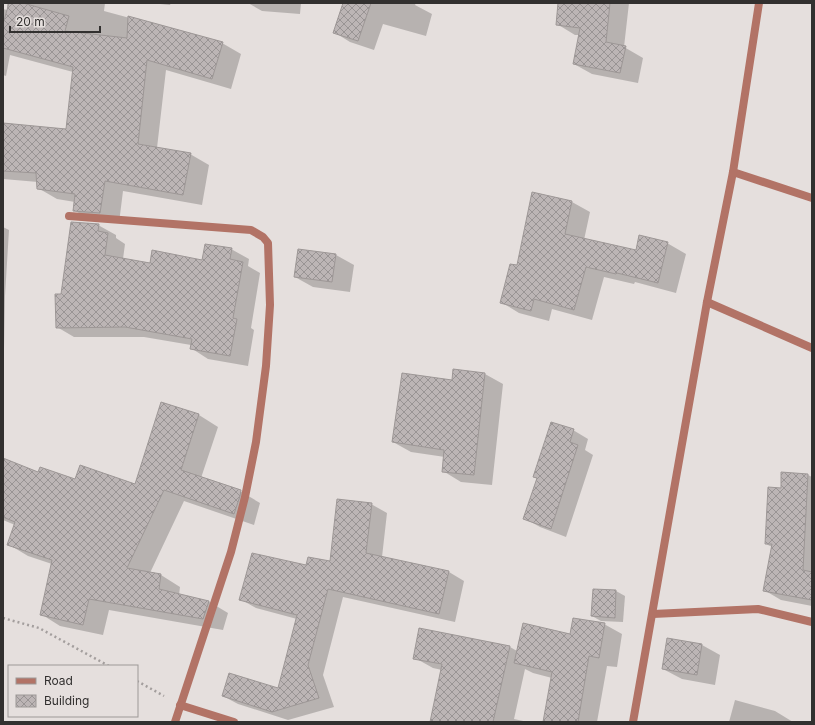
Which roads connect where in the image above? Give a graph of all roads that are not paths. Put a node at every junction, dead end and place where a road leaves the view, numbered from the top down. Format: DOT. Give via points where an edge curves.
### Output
graph roads {
  1 [pos="759,3"];
  2 [pos="733,172"];
  3 [pos="812,198"];
  4 [pos="69,216"];
  5 [pos="707,302"];
  6 [pos="812,348"];
  7 [pos="653,614"];
  8 [pos="812,622"];
  9 [pos="180,705"];
  10 [pos="175,722"];
  11 [pos="234,722"];
  12 [pos="633,722"];
  1 -- 2 [label="street"];
  2 -- 3 [label="street"];
  2 -- 5 [label="street"];
  4 -- 9 [label="street" via="246,230 258,234 268,243 270,305 266,366 256,442 231,552"];
  5 -- 6 [label="street"];
  5 -- 7 [label="street"];
  7 -- 8 [label="street" via="758,610"];
  7 -- 12 [label="street"];
  9 -- 10 [label="street"];
  9 -- 11 [label="street"];
}
